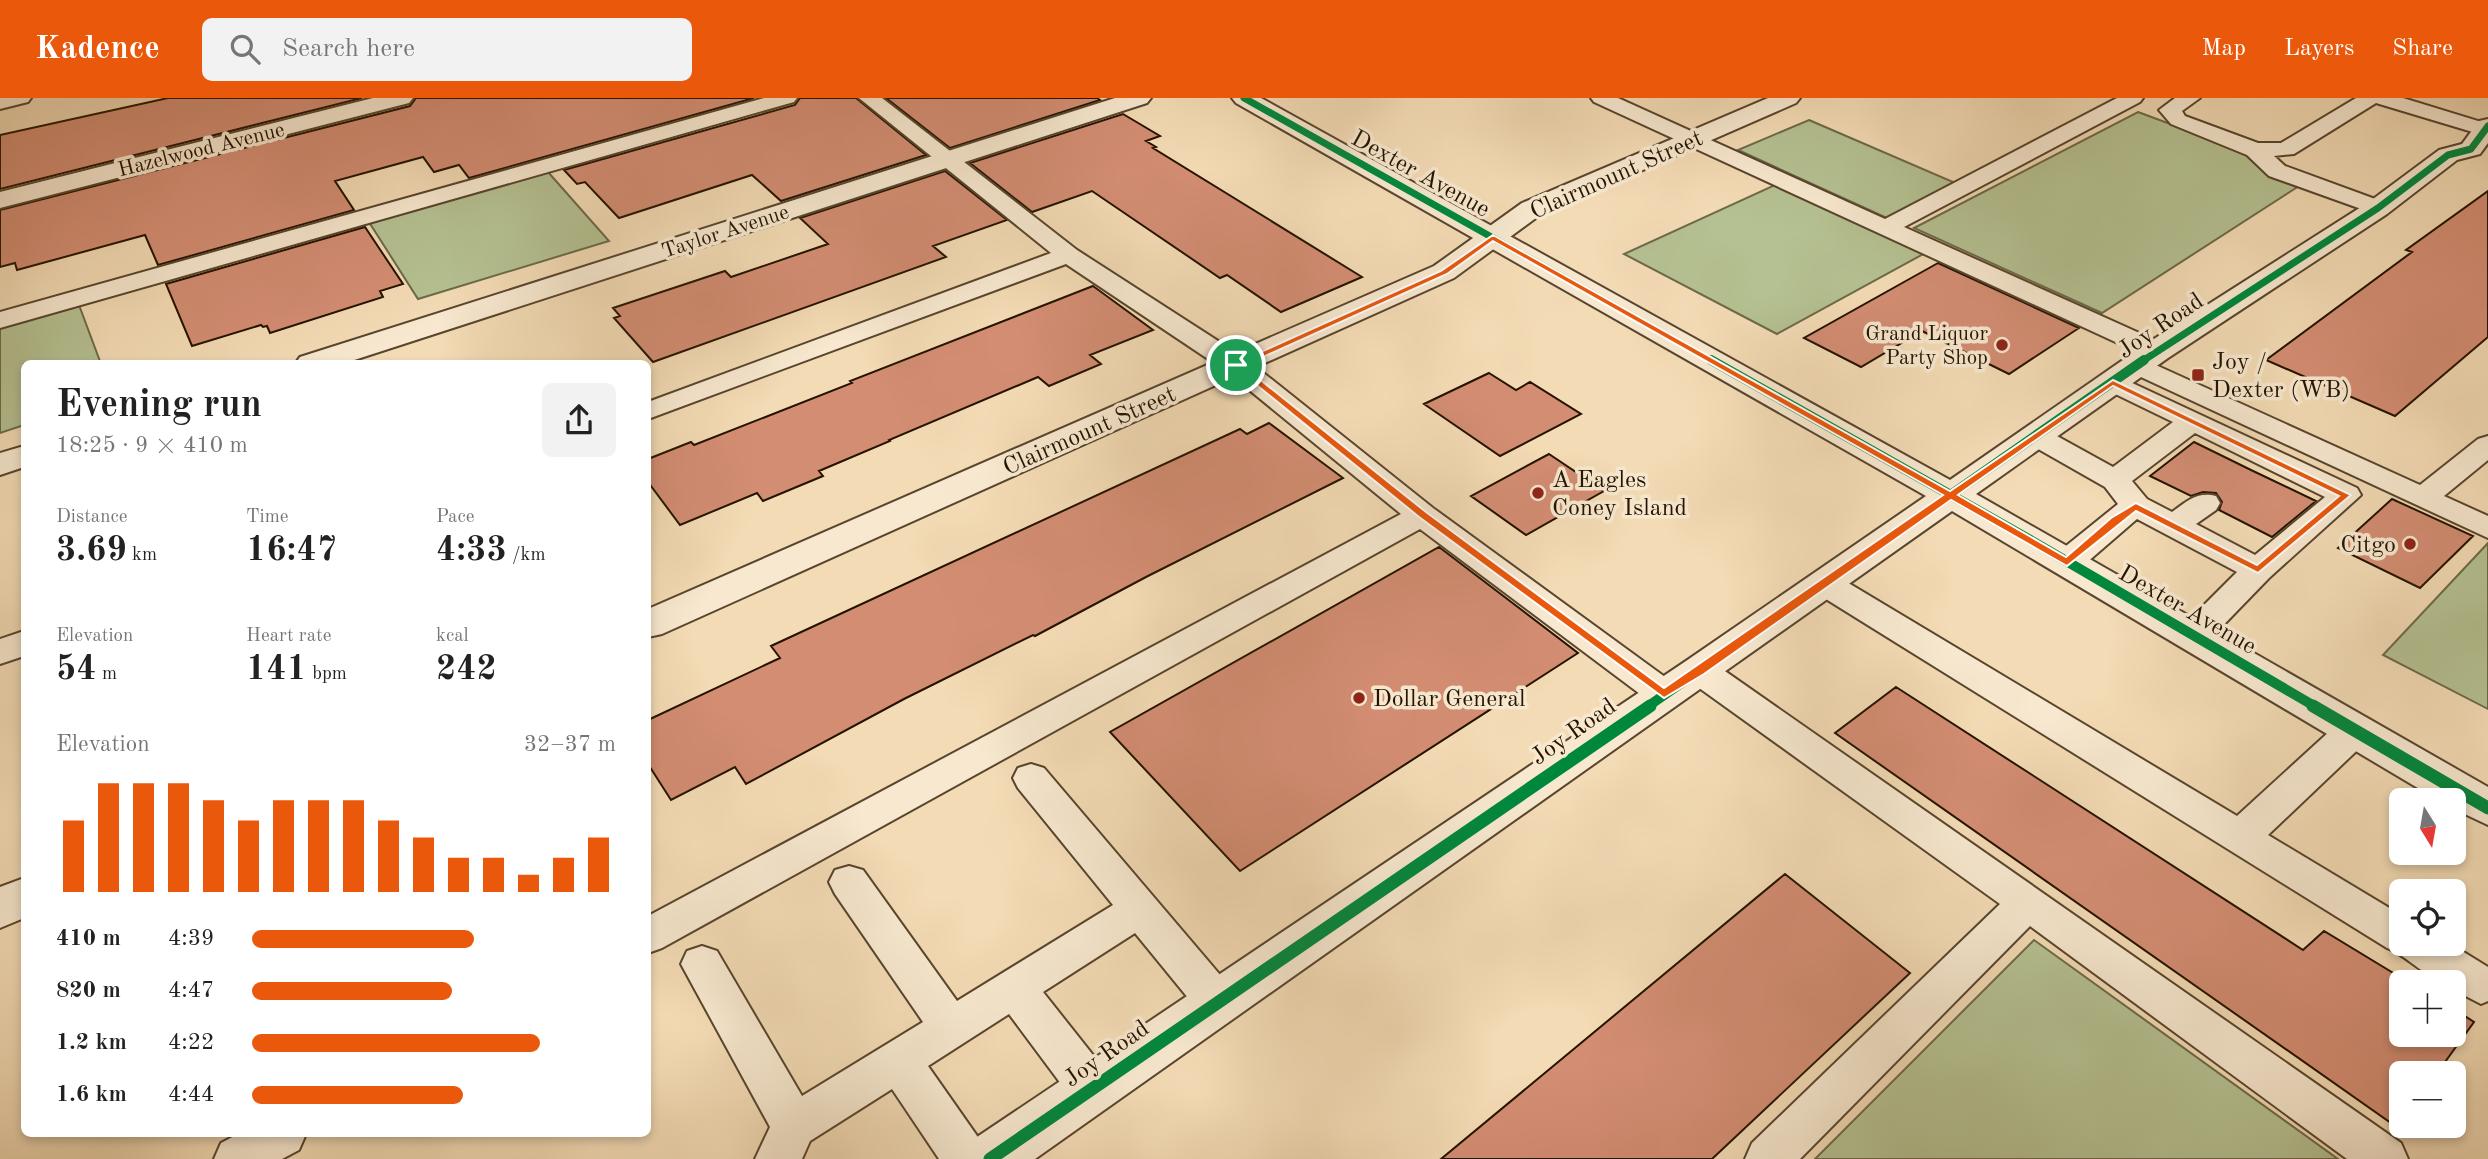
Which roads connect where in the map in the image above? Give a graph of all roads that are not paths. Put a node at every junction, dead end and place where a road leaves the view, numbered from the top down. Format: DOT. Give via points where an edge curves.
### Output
graph roads {
  1 [pos="21,98"];
  2 [pos="401,98"];
  3 [pos="786,98"];
  4 [pos="869,98"];
  5 [pos="1139,98"];
  6 [pos="1244,98"];
  7 [pos="1601,98"];
  8 [pos="1788,98"];
  9 [pos="2133,98"];
  10 [pos="2190,98"];
  11 [pos="2370,98"];
  12 [pos="2382,98"];
  13 [pos="0,103"];
  14 [pos="1692,139"];
  15 [pos="2483,140"];
  16 [pos="2255,150"];
  17 [pos="948,160"];
  18 [pos="0,200"];
  19 [pos="2378,208"];
  20 [pos="1885,228"];
  21 [pos="1493,238"];
  22 [pos="1068,255"];
  23 [pos="0,320"];
  24 [pos="324,360"];
  25 [pos="1236,365"];
  26 [pos="2136,366"];
  27 [pos="651,410"];
  28 [pos="2192,421"];
  29 [pos="2036,436"];
  30 [pos="2488,445"];
  31 [pos="21,457"];
  32 [pos="0,464"];
  33 [pos="2115,480"];
  34 [pos="1951,495"];
  35 [pos="2423,498"];
  36 [pos="2205,503"];
  37 [pos="2136,506"];
  38 [pos="1422,514"];
  39 [pos="2174,525"];
  40 [pos="2488,528"];
  41 [pos="2067,562"];
  42 [pos="2258,570"];
  43 [pos="1824,583"];
  44 [pos="651,623"];
  45 [pos="2193,636"];
  46 [pos="21,644"];
  47 [pos="0,652"];
  48 [pos="1682,682"];
  49 [pos="2355,730"];
  50 [pos="1031,778"];
  51 [pos="2488,808"];
  52 [pos="2240,837"];
  53 [pos="849,882"];
  54 [pos="21,898"];
  55 [pos="2028,902"];
  56 [pos="0,908"];
  57 [pos="1140,909"];
  58 [pos="2389,929"];
  59 [pos="651,934"];
  60 [pos="2434,956"];
  61 [pos="702,964"];
  62 [pos="2481,985"];
  63 [pos="1014,988"];
  64 [pos="1217,1002"];
  65 [pos="951,1027"];
  66 [pos="898,1060"];
  67 [pos="1092,1089"];
  68 [pos="277,1137"];
  69 [pos="786,1143"];
  70 [pos="237,1159"];
  71 [pos="967,1159"];
  72 [pos="990,1159"];
  73 [pos="1768,1159"];
  74 [pos="2385,1159"];
  1 -- 13 [label="lane"];
  2 -- 18 [label="street, Hazelwood Avenue"];
  3 -- 23 [label="lane"];
  4 -- 17 [label="lane"];
  5 -- 17 [label="street, Taylor Avenue"];
  6 -- 21 [label="street, Dexter Avenue"];
  7 -- 14 [label="lane"];
  8 -- 14 [label="street, Clairmount Street"];
  9 -- 20 [label="lane"];
  10 -- 16 [label="lane" via="2169,110 2171,115"];
  11 -- 16 [label="lane" via="2286,149"];
  12 -- 15 [label="lane"];
  14 -- 20 [label="lane"];
  14 -- 21 [label="street, Clairmount Street" via="1531,209"];
  15 -- 19 [label="street, Joy Road" via="2448,155"];
  16 -- 19 [label="lane" via="2277,170"];
  17 -- 22 [label="lane"];
  17 -- 24 [label="street, Taylor Avenue"];
  19 -- 26 [label="street, Joy Road"];
  20 -- 26 [label="lane"];
  21 -- 25 [label="street, Clairmount Street" via="1444,272"];
  21 -- 34 [label="street, Dexter Avenue"];
  22 -- 25 [label="lane"];
  22 -- 27 [label="lane"];
  25 -- 38 [label="lane"];
  25 -- 44 [label="street, Clairmount Street"];
  26 -- 28 [label="lane"];
  26 -- 29 [label="street, Joy Road"];
  26 -- 35 [label="lane"];
  28 -- 33 [label="lane"];
  28 -- 42 [label="lane" via="2260,464 2346,495"];
  29 -- 33 [label="lane"];
  29 -- 34 [label="street, Joy Road"];
  30 -- 35 [label="lane"];
  31 -- 32 [label="street"];
  33 -- 37 [label="lane"];
  34 -- 41 [label="street, Dexter Avenue"];
  34 -- 43 [label="street, Joy Road"];
  35 -- 40 [label="lane"];
  36 -- 39 [label="lane"];
  37 -- 39 [label="lane"];
  37 -- 41 [label="lane"];
  38 -- 48 [label="lane"];
  38 -- 59 [label="lane"];
  39 -- 42 [label="lane"];
  41 -- 45 [label="street, Dexter Avenue"];
  42 -- 45 [label="lane"];
  43 -- 48 [label="street, Joy Road"];
  43 -- 52 [label="lane"];
  45 -- 49 [label="street, Dexter Avenue"];
  46 -- 47 [label="lane"];
  48 -- 55 [label="lane"];
  48 -- 64 [label="street, Joy Road"];
  49 -- 51 [label="street, Dexter Avenue"];
  49 -- 52 [label="lane"];
  50 -- 57 [label="lane"];
  52 -- 58 [label="lane"];
  53 -- 65 [label="lane"];
  54 -- 56 [label="street"];
  55 -- 73 [label="lane"];
  55 -- 74 [label="lane"];
  57 -- 63 [label="lane"];
  57 -- 64 [label="lane"];
  60 -- 62 [label="lane"];
  61 -- 69 [label="lane"];
  63 -- 65 [label="lane"];
  63 -- 67 [label="lane"];
  64 -- 67 [label="street, Joy Road"];
  65 -- 66 [label="lane"];
  66 -- 69 [label="lane"];
  66 -- 71 [label="lane"];
  67 -- 72 [label="street, Joy Road"];
  68 -- 70 [label="lane"];
}
